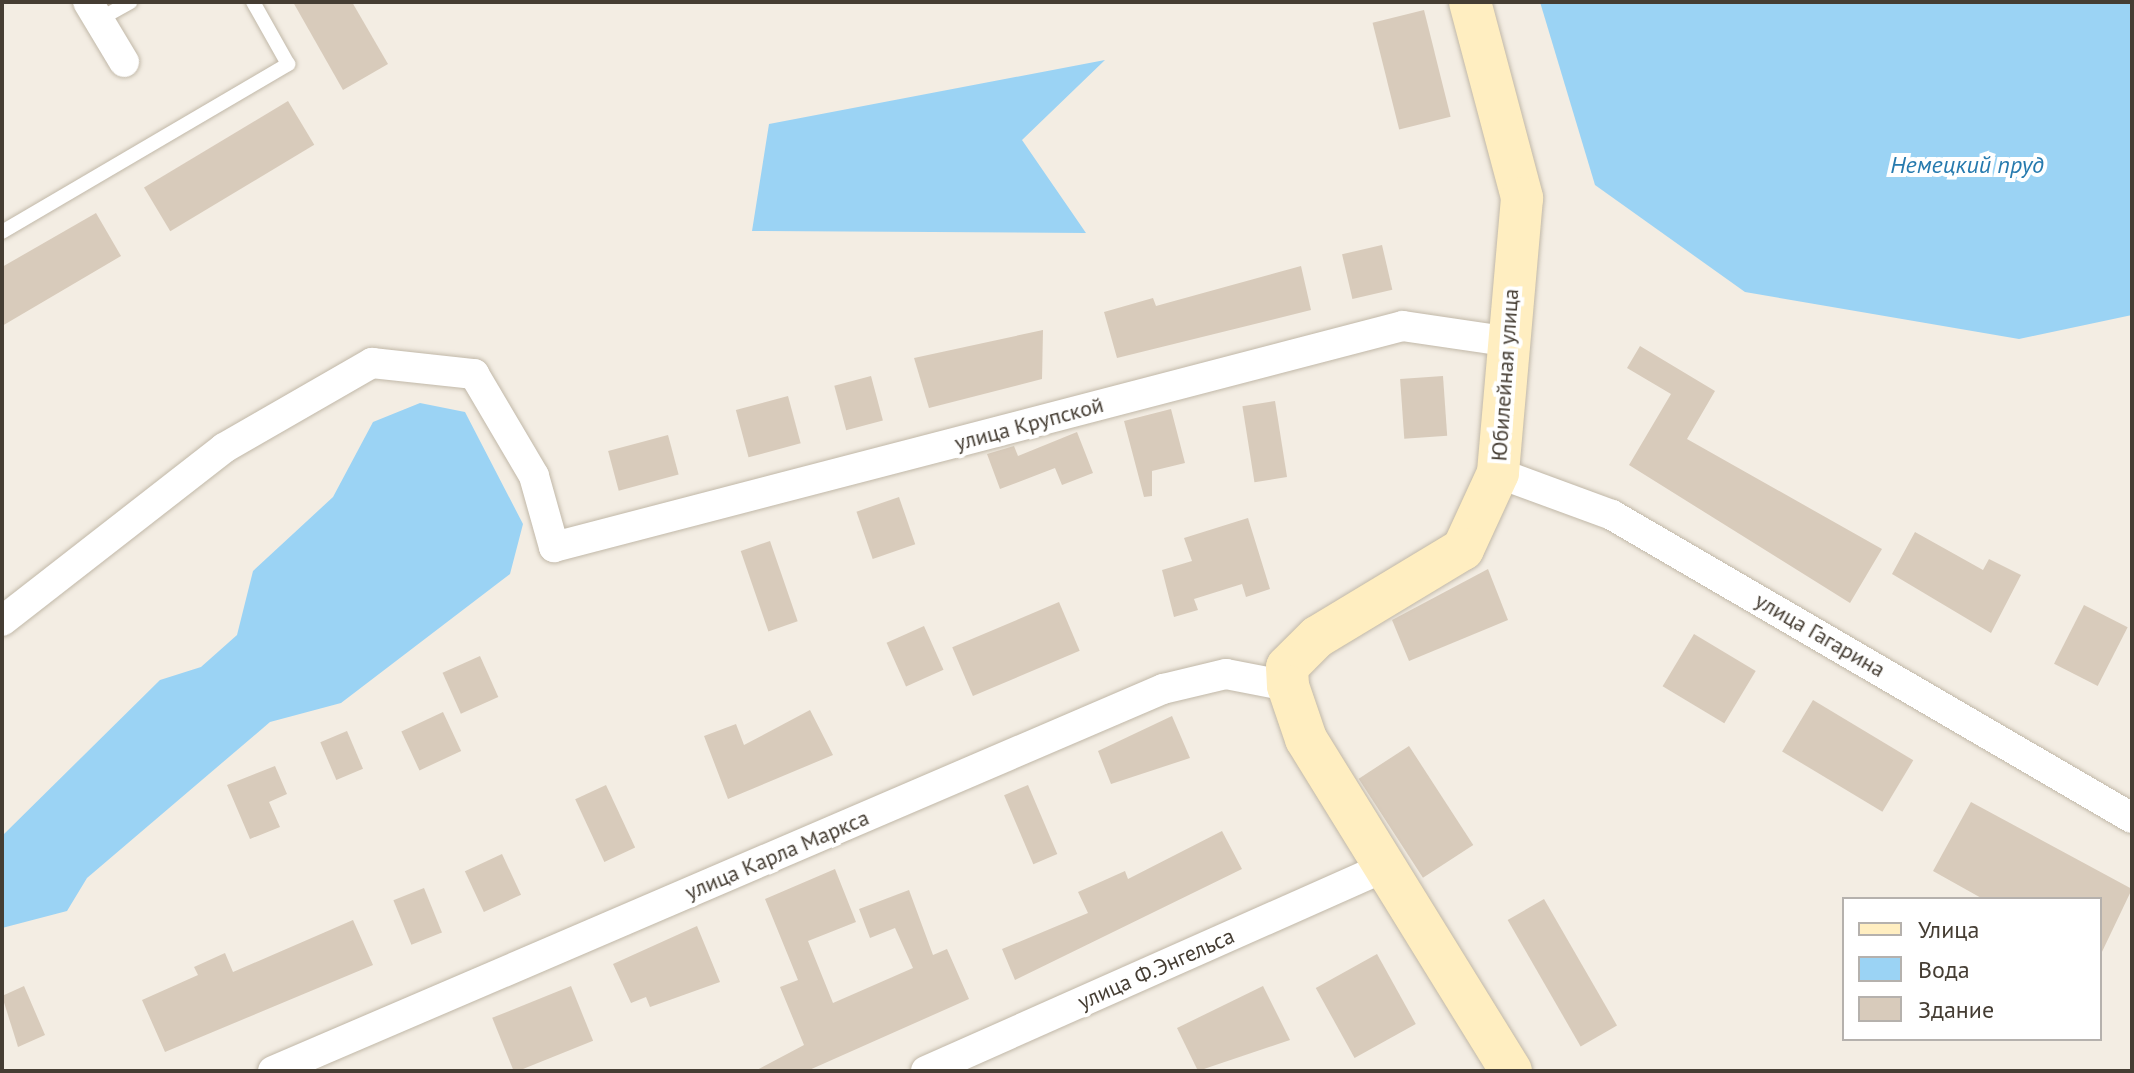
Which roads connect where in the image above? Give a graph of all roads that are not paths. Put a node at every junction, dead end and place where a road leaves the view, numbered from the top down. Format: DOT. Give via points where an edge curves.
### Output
graph roads {
  1 [pos="130,2"];
  2 [pos="253,2"];
  3 [pos="1470,2"];
  4 [pos="93,11"];
  5 [pos="124,62"];
  6 [pos="2,232"];
  7 [pos="1505,341"];
  8 [pos="1498,473"];
  9 [pos="2,621"];
  10 [pos="1288,686"];
  11 [pos="2132,818"];
  12 [pos="1385,867"];
  13 [pos="273,1071"];
  14 [pos="926,1071"];
  15 [pos="1511,1071"];
  1 -- 4 [label="lane"];
  2 -- 6 [label="lane" via="288,64"];
  3 -- 7 [label="street, Юбилейная улица" via="1522,198"];
  4 -- 5 [label="street"];
  7 -- 8 [label="street, Юбилейная улица"];
  7 -- 9 [label="street, улица Крупской" via="1403,326 554,547 534,476 474,374 372,363 224,448"];
  8 -- 10 [label="street, Юбилейная улица" via="1463,549 1317,637 1287,667"];
  8 -- 11 [label="street, улица Гагарина" via="1612,515"];
  10 -- 12 [label="street" via="1306,739"];
  10 -- 13 [label="street, улица Карла Маркса" via="1226,674 1163,689"];
  12 -- 14 [label="street, улица Ф.Энгельса"];
  12 -- 15 [label="street"];
}
